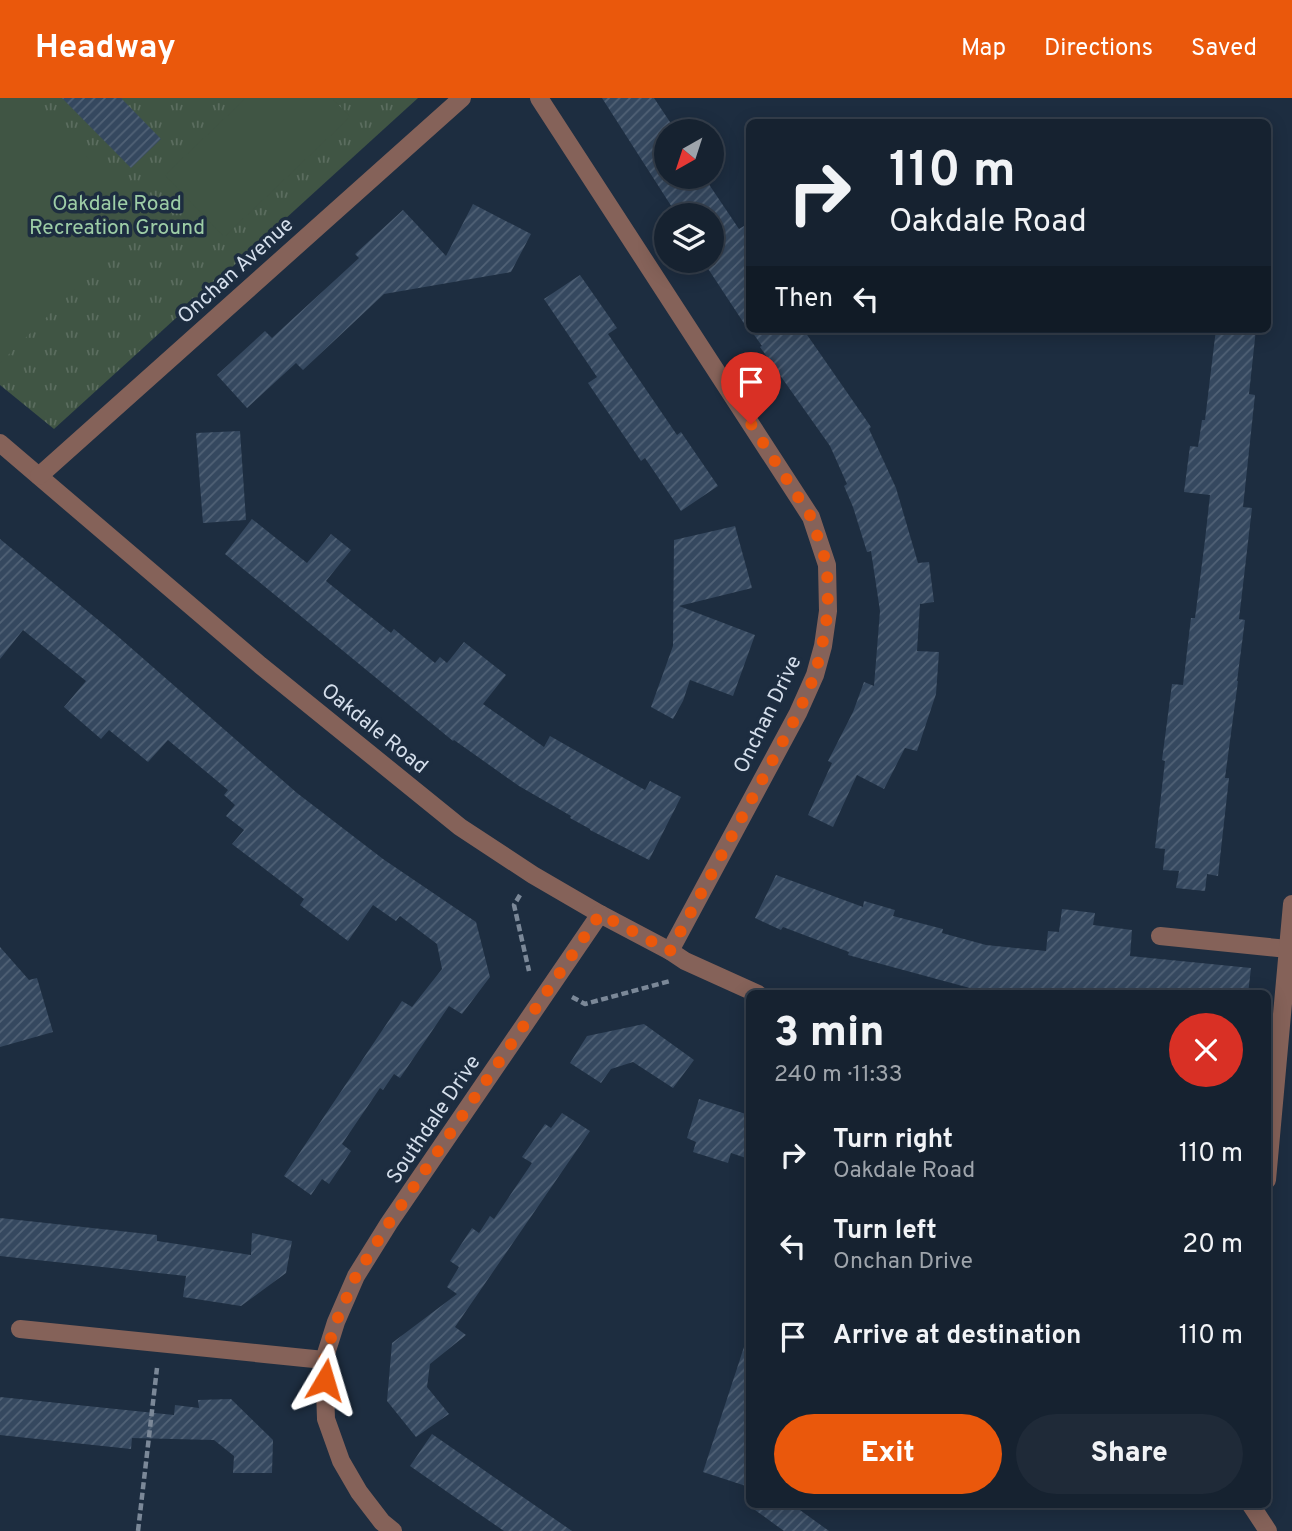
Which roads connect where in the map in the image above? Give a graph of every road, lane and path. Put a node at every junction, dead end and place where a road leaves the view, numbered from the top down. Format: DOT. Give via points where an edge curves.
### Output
graph roads {
  1 [pos="462,98"];
  2 [pos="539,98"];
  3 [pos="0,443"];
  4 [pos="38,476"];
  5 [pos="1292,904"];
  6 [pos="600,914"];
  7 [pos="1160,936"];
  8 [pos="1288,949"];
  9 [pos="670,951"];
  10 [pos="749,990"];
  11 [pos="1278,1074"];
  12 [pos="1271,1141"];
  13 [pos="20,1329"];
  14 [pos="159,1343"];
  15 [pos="324,1360"];
  16 [pos="1253,1508"];
  17 [pos="138,1531"];
  18 [pos="393,1531"];
  19 [pos="1268,1531"];
  1 -- 4 [label="street, Onchan Avenue"];
  2 -- 9 [label="street, Onchan Drive" via="811,517 827,565 828,611 815,675"];
  3 -- 4 [label="street, Oakdale Road"];
  4 -- 6 [label="street, Oakdale Road" via="460,827"];
  5 -- 8 [label="street"];
  6 -- 9 [label="street, Oakdale Road"];
  6 -- 15 [label="street, Southdale Drive" via="356,1276"];
  7 -- 8 [label="street"];
  8 -- 11 [label="street"];
  9 -- 10 [label="street, Oakdale Road"];
  11 -- 12 [label="street"];
  13 -- 14 [label="street"];
  14 -- 15 [label="street"];
  14 -- 17 [label="path"];
  15 -- 18 [label="street, Southdale Drive" via="326,1419 341,1461 359,1492"];
  16 -- 19 [label="street"];
}
